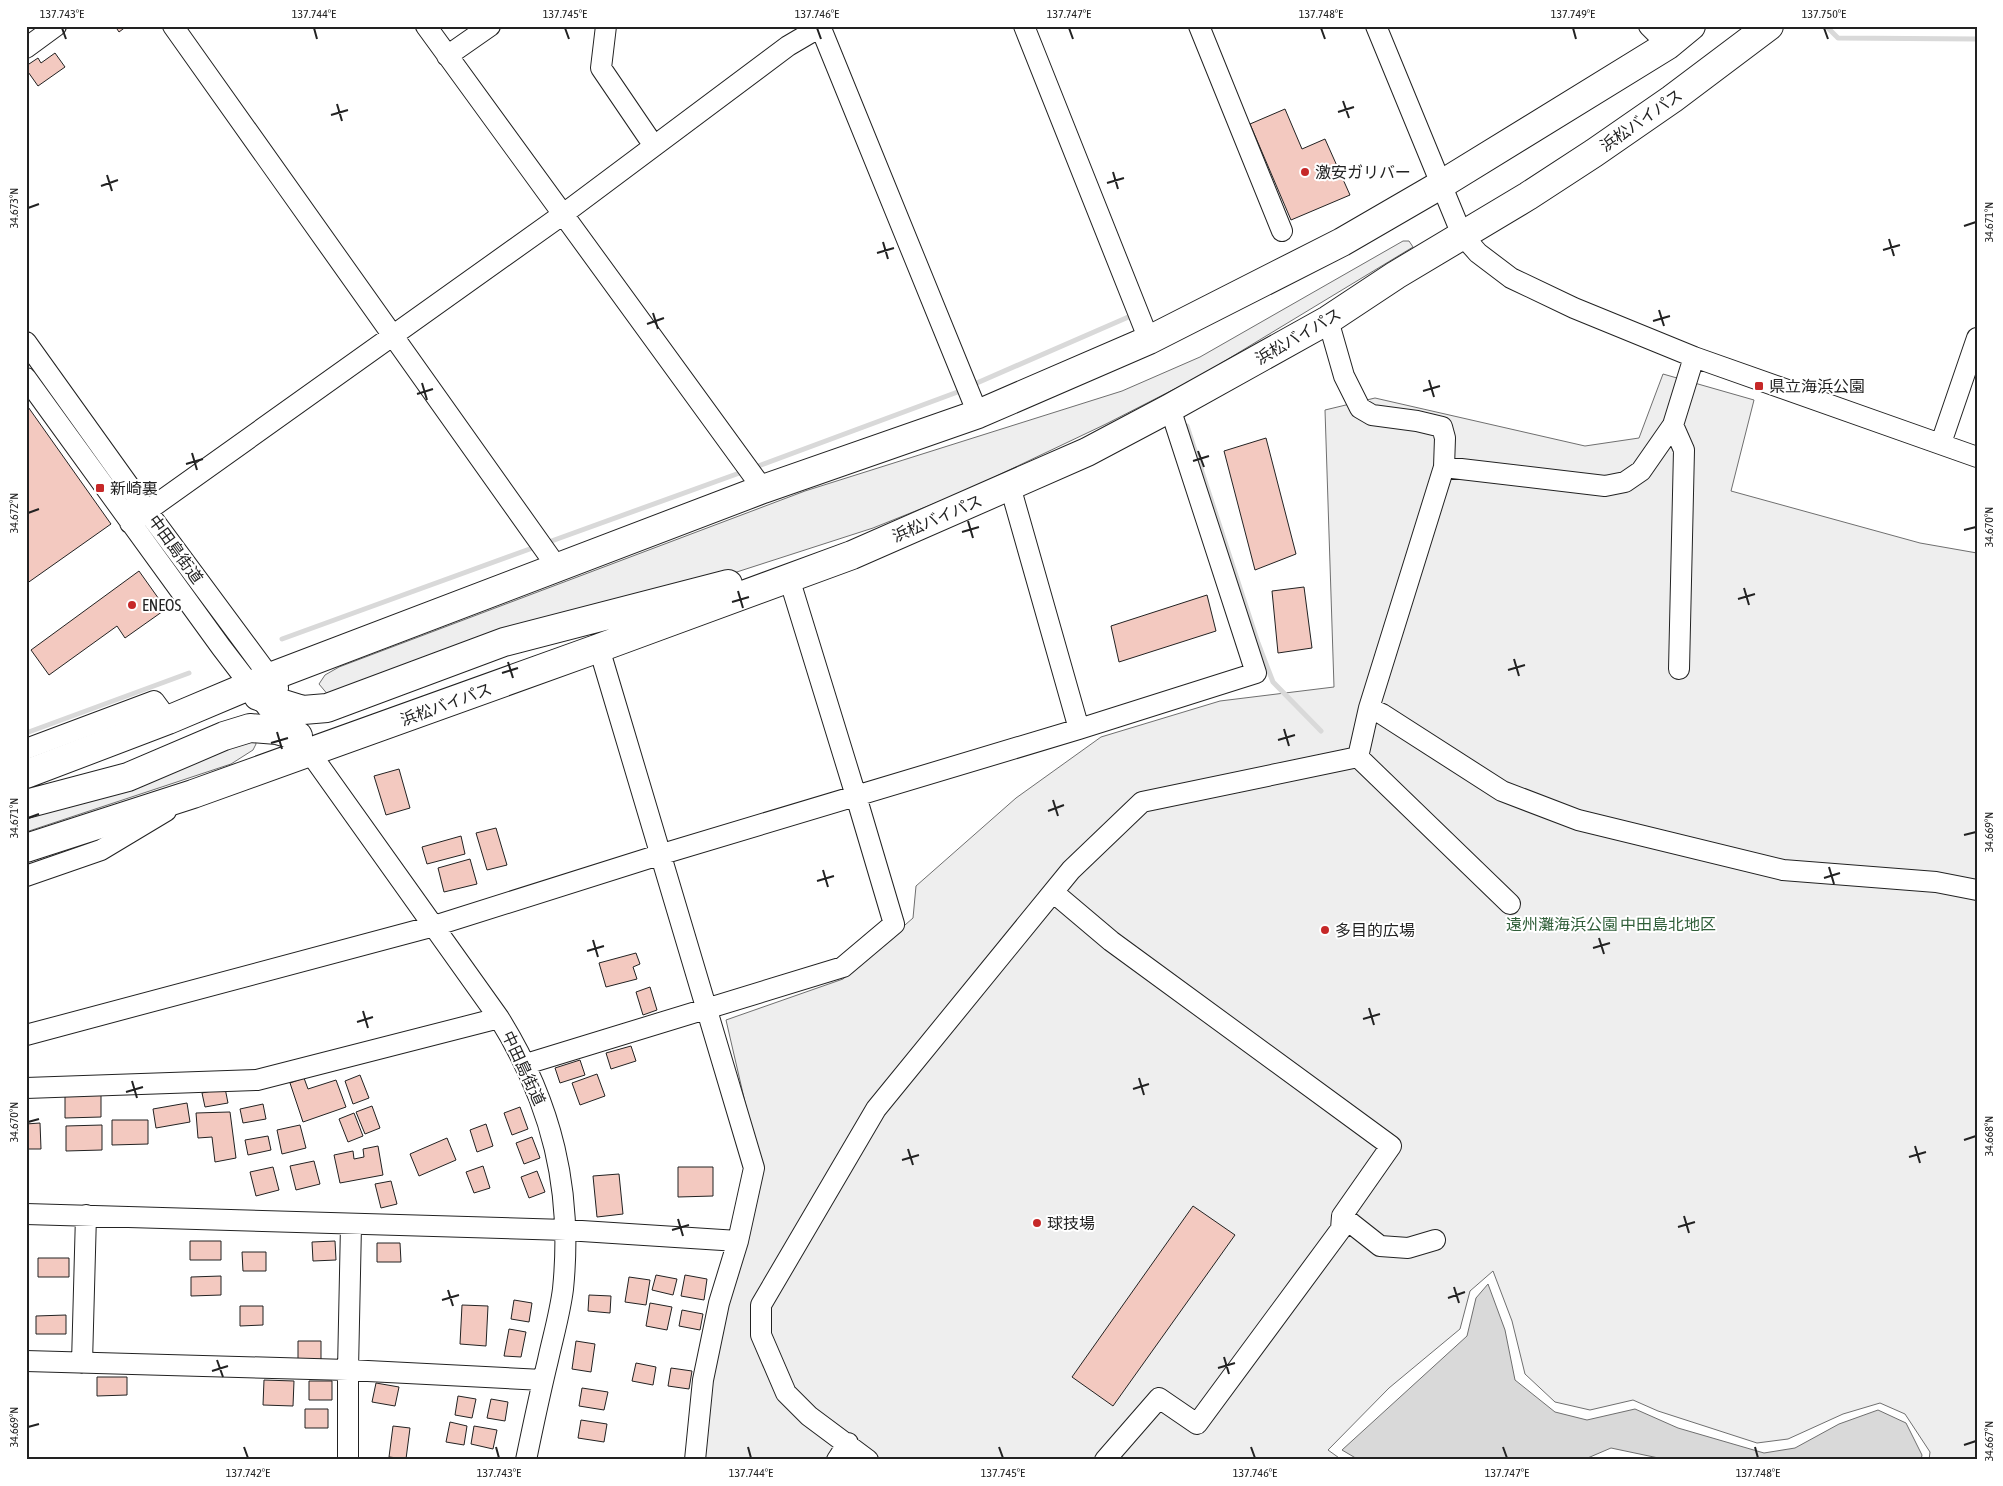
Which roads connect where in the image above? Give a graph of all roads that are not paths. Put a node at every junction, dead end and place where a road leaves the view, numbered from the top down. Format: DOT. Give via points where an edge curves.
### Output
graph roads {
  1 [pos="56,26"];
  2 [pos="172,26"];
  3 [pos="426,26"];
  4 [pos="490,26"];
  5 [pos="606,26"];
  6 [pos="821,26"];
  7 [pos="1024,26"];
  8 [pos="1199,26"];
  9 [pos="1376,26"];
  10 [pos="1691,26"];
  11 [pos="1769,26"];
  12 [pos="1658,35"];
  13 [pos="26,48"];
  14 [pos="447,56"];
  15 [pos="654,146"];
  16 [pos="1442,184"];
  17 [pos="562,215"];
  18 [pos="1282,231"];
  19 [pos="1462,235"];
  20 [pos="1328,320"];
  21 [pos="393,334"];
  22 [pos="1977,338"];
  23 [pos="1149,340"];
  24 [pos="26,342"];
  25 [pos="1694,357"];
  26 [pos="26,378"];
  27 [pos="974,406"];
  28 [pos="1170,408"];
  29 [pos="1673,425"];
  30 [pos="1941,443"];
  31 [pos="1977,457"];
  32 [pos="1444,467"];
  33 [pos="759,484"];
  34 [pos="1010,486"];
  35 [pos="147,511"];
  36 [pos="130,523"];
  37 [pos="852,555"];
  38 [pos="553,561"];
  39 [pos="789,578"];
  40 [pos="599,648"];
  41 [pos="1679,669"];
  42 [pos="260,686"];
  43 [pos="290,706"];
  44 [pos="1369,708"];
  45 [pos="168,720"];
  46 [pos="1080,730"];
  47 [pos="304,744"];
  48 [pos="26,748"];
  49 [pos="1358,757"];
  50 [pos="26,774"];
  51 [pos="193,794"];
  52 [pos="856,796"];
  53 [pos="26,804"];
  54 [pos="26,848"];
  55 [pos="660,855"];
  56 [pos="26,876"];
  57 [pos="1977,890"];
  58 [pos="1053,892"];
  59 [pos="1510,904"];
  60 [pos="434,926"];
  61 [pos="705,1010"];
  62 [pos="499,1018"];
  63 [pos="26,1035"];
  64 [pos="526,1064"];
  65 [pos="26,1088"];
  66 [pos="26,1214"];
  67 [pos="86,1215"];
  68 [pos="1342,1216"];
  69 [pos="351,1225"];
  70 [pos="566,1230"];
  71 [pos="1435,1240"];
  72 [pos="738,1241"];
  73 [pos="26,1361"];
  74 [pos="82,1363"];
  75 [pos="348,1370"];
  76 [pos="543,1380"];
  77 [pos="842,1452"];
  78 [pos="348,1460"];
  79 [pos="526,1460"];
  80 [pos="695,1460"];
  81 [pos="868,1460"];
  82 [pos="1106,1460"];
  1 -- 13 [label="street"];
  2 -- 21 [label="street"];
  3 -- 14 [label="street"];
  4 -- 14 [label="street"];
  5 -- 15 [label="street" via="601,68"];
  6 -- 15 [label="street" via="788,46"];
  6 -- 27 [label="street"];
  7 -- 23 [label="street"];
  8 -- 18 [label="street"];
  9 -- 16 [label="street"];
  10 -- 12 [label="highway"];
  11 -- 19 [label="highway, 浜松バイパス" via="1594,153"];
  12 -- 16 [label="highway"];
  14 -- 17 [label="street"];
  15 -- 17 [label="street"];
  16 -- 19 [label="street"];
  16 -- 23 [label="highway" via="1342,242"];
  17 -- 21 [label="street"];
  17 -- 33 [label="street"];
  19 -- 20 [label="highway, 浜松バイパス"];
  19 -- 25 [label="street" via="1478,253 1511,278 1574,308"];
  20 -- 28 [label="highway, 浜松バイパス"];
  20 -- 32 [label="street" via="1344,376 1360,408 1372,415 1442,427 1446,438"];
  21 -- 35 [label="street"];
  21 -- 38 [label="street"];
  22 -- 30 [label="street"];
  23 -- 27 [label="highway"];
  24 -- 35 [label="street, 中田島街道"];
  25 -- 29 [label="street"];
  25 -- 30 [label="street"];
  26 -- 36 [label="street, 中田島街道"];
  27 -- 33 [label="highway"];
  28 -- 34 [label="highway, 浜松バイパス" via="1087,452"];
  28 -- 46 [label="street" via="1256,673"];
  29 -- 32 [label="street" via="1641,471 1625,482 1605,486"];
  29 -- 41 [label="street" via="1684,450"];
  30 -- 31 [label="street"];
  32 -- 44 [label="street"];
  33 -- 38 [label="highway"];
  34 -- 37 [label="highway, 浜松バイパス"];
  34 -- 46 [label="street"];
  35 -- 36 [label="street"];
  35 -- 42 [label="street, 中田島街道"];
  36 -- 42 [label="street, 中田島街道" via="221,647"];
  37 -- 39 [label="highway, 浜松バイパス"];
  37 -- 43 [label="highway" via="776,571 504,642 327,708 304,710"];
  38 -- 42 [label="highway"];
  39 -- 40 [label="highway, 浜松バイパス"];
  39 -- 52 [label="street"];
  40 -- 47 [label="highway, 浜松バイパス"];
  40 -- 55 [label="street"];
  42 -- 43 [label="highway"];
  42 -- 45 [label="highway"];
  42 -- 47 [label="street, 中田島街道" via="273,715"];
  43 -- 47 [label="street, 中田島街道"];
  44 -- 49 [label="street"];
  44 -- 57 [label="street" via="1502,791 1578,820 1783,870 1936,882"];
  45 -- 48 [label="street" via="154,701"];
  45 -- 50 [label="highway"];
  46 -- 52 [label="street"];
  47 -- 51 [label="highway, 浜松バイパス"];
  47 -- 53 [label="highway" via="277,730 250,728 128,777"];
  47 -- 60 [label="street, 中田島街道"];
  49 -- 58 [label="street" via="1142,802 1070,870"];
  49 -- 59 [label="street"];
  51 -- 54 [label="highway, 浜松バイパス"];
  51 -- 56 [label="street" via="102,850"];
  52 -- 55 [label="street"];
  52 -- 61 [label="street" via="894,924 843,967"];
  55 -- 60 [label="street"];
  55 -- 61 [label="street"];
  58 -- 68 [label="street" via="1111,941 1391,1146"];
  58 -- 77 [label="street" via="876,1109 760,1304 761,1335 786,1393"];
  60 -- 62 [label="street, 中田島街道"];
  60 -- 63 [label="street"];
  61 -- 64 [label="street"];
  61 -- 72 [label="street" via="754,1168"];
  62 -- 64 [label="street, 中田島街道"];
  62 -- 65 [label="street" via="257,1080"];
  64 -- 70 [label="street, 中田島街道" via="544,1108 558,1158"];
  66 -- 67 [label="street"];
  67 -- 69 [label="street"];
  67 -- 74 [label="street"];
  68 -- 71 [label="street" via="1380,1246 1408,1248"];
  68 -- 82 [label="street" via="1341,1229 1197,1424 1160,1398"];
  69 -- 70 [label="street"];
  69 -- 75 [label="street"];
  70 -- 72 [label="street"];
  70 -- 76 [label="street, 中田島街道" via="563,1290"];
  72 -- 80 [label="street" via="719,1303 703,1380"];
  73 -- 74 [label="street"];
  74 -- 75 [label="street"];
  75 -- 76 [label="street"];
  75 -- 78 [label="street"];
  76 -- 79 [label="street, 中田島街道"];
  77 -- 81 [label="street"];
}
